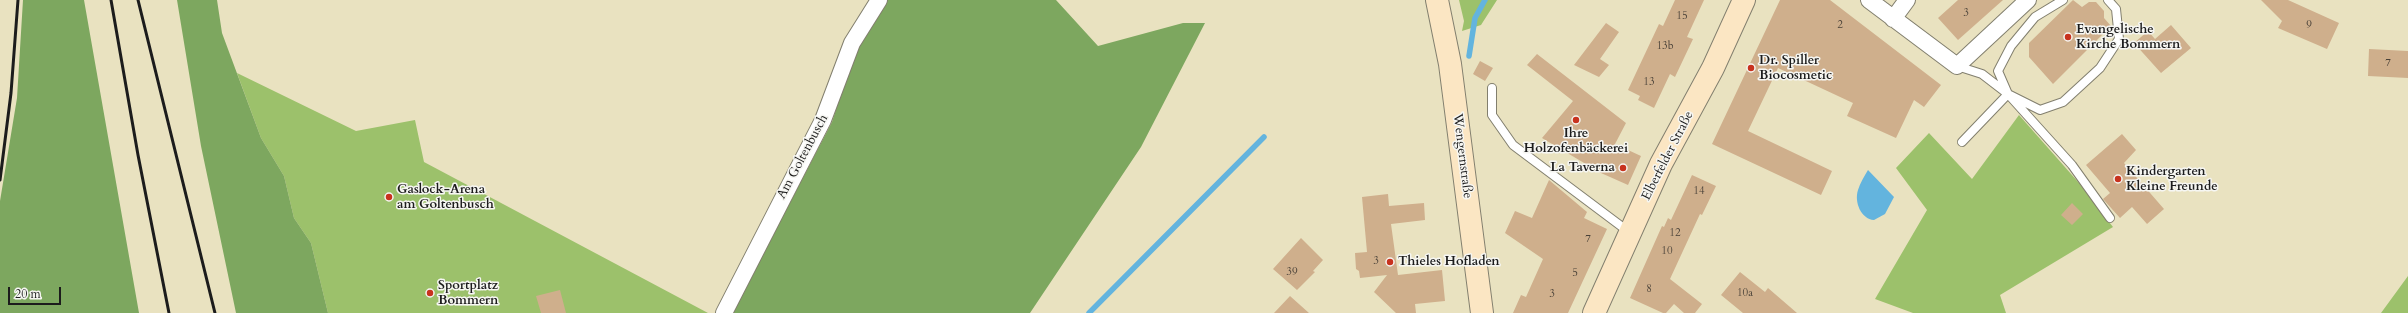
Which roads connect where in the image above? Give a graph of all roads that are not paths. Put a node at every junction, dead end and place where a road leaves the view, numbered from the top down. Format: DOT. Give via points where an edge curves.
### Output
graph roads {
  1 [pos="879,0"];
  2 [pos="1436,0"];
  3 [pos="1744,0"];
  4 [pos="1869,0"];
  5 [pos="1907,0"];
  6 [pos="2028,0"];
  7 [pos="2063,0"];
  8 [pos="2108,0"];
  9 [pos="1893,19"];
  10 [pos="1957,66"];
  11 [pos="1492,88"];
  12 [pos="2008,94"];
  13 [pos="1962,142"];
  14 [pos="2110,218"];
  15 [pos="1630,233"];
  16 [pos="724,313"];
  17 [pos="1482,313"];
  18 [pos="1594,313"];
  1 -- 16 [label="street, Am Goltenbusch" via="852,43 823,120"];
  2 -- 17 [label="main road, Wengernstraße" via="1450,64"];
  3 -- 15 [label="main road, Elberfelder Straße" via="1713,68 1661,164"];
  4 -- 9 [label="street"];
  5 -- 9 [label="street"];
  6 -- 10 [label="street"];
  7 -- 12 [label="lane" via="2035,17 2011,46 1998,72"];
  8 -- 12 [label="lane" via="2116,9 2119,39 2100,68 2062,102 2040,110"];
  9 -- 10 [label="street"];
  10 -- 12 [label="lane" via="1982,74"];
  11 -- 15 [label="lane" via="1492,115 1513,145"];
  12 -- 13 [label="lane"];
  12 -- 14 [label="lane" via="2072,165"];
  15 -- 18 [label="main road, Elberfelder Straße"];
}
